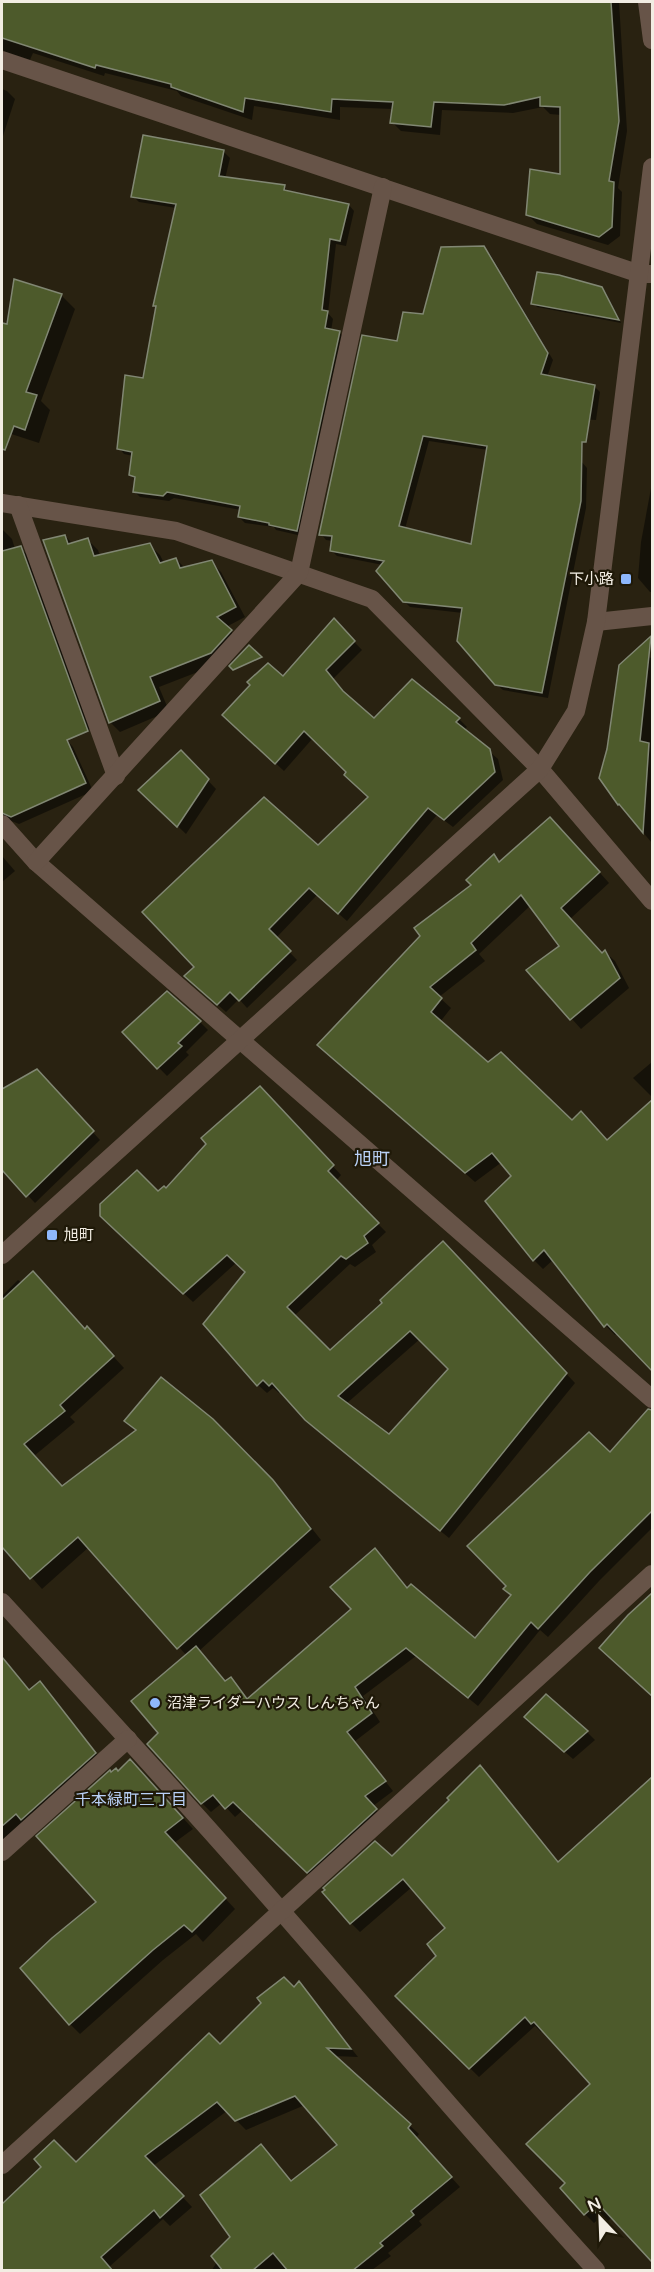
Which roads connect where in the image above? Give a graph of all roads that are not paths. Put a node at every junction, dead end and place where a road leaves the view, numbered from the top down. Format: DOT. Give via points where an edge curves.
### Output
graph roads {
  1 [pos="647,2"];
  2 [pos="652,40"];
  3 [pos="2,60"];
  4 [pos="652,167"];
  5 [pos="383,187"];
  6 [pos="646,274"];
  7 [pos="10,504"];
  8 [pos="299,573"];
  9 [pos="652,616"];
  10 [pos="596,622"];
  11 [pos="540,769"];
  12 [pos="116,776"];
  13 [pos="2,824"];
  14 [pos="36,862"];
  15 [pos="652,901"];
  16 [pos="240,1041"];
  17 [pos="2,1255"];
  18 [pos="652,1399"];
  19 [pos="652,1574"];
  20 [pos="2,1602"];
  21 [pos="128,1739"];
  22 [pos="2,1852"];
  23 [pos="281,1911"];
  24 [pos="2,2165"];
  25 [pos="596,2271"];
  1 -- 2 [label="street"];
  3 -- 5 [label="street"];
  4 -- 6 [label="street"];
  5 -- 6 [label="street"];
  5 -- 8 [label="street"];
  6 -- 10 [label="street"];
  7 -- 8 [label="street" via="176,531"];
  7 -- 12 [label="street"];
  8 -- 11 [label="street" via="372,599"];
  8 -- 12 [label="street"];
  9 -- 10 [label="street"];
  10 -- 11 [label="street" via="576,711"];
  11 -- 15 [label="street"];
  11 -- 16 [label="street"];
  12 -- 14 [label="street"];
  13 -- 14 [label="street"];
  14 -- 16 [label="street"];
  16 -- 17 [label="street"];
  16 -- 18 [label="street"];
  19 -- 23 [label="street"];
  20 -- 21 [label="street"];
  21 -- 22 [label="street"];
  21 -- 23 [label="street"];
  23 -- 24 [label="street"];
  23 -- 25 [label="street"];
}
